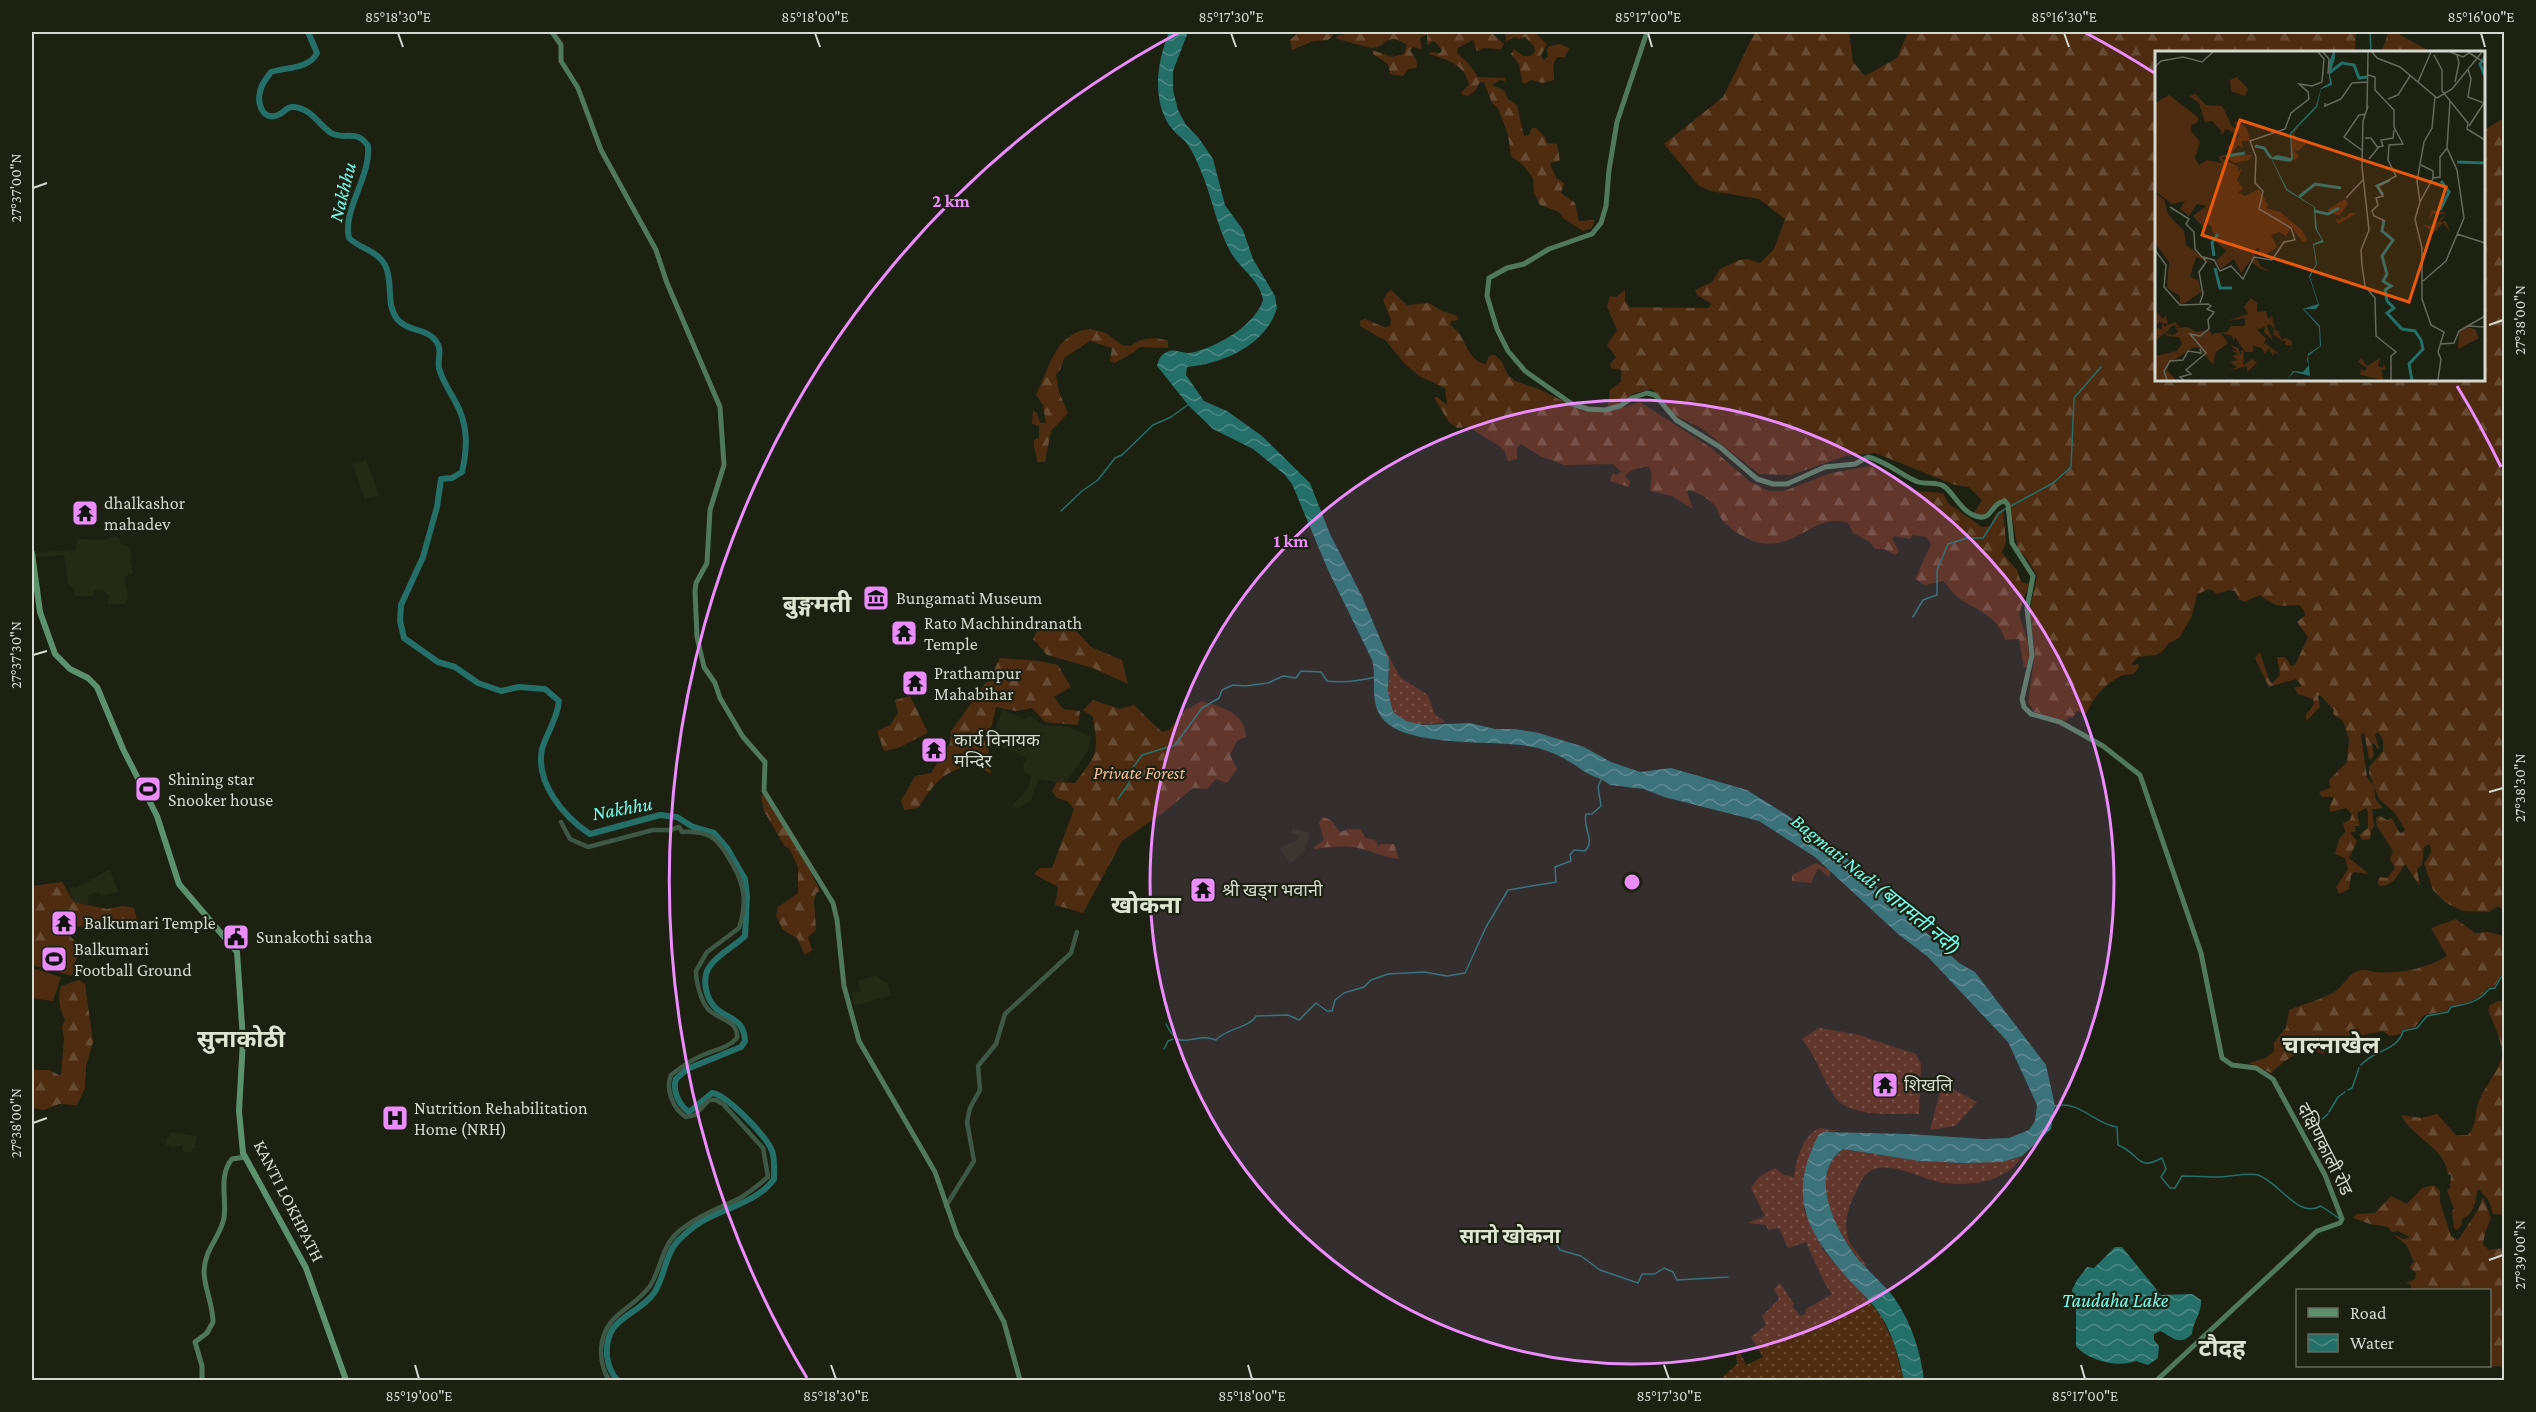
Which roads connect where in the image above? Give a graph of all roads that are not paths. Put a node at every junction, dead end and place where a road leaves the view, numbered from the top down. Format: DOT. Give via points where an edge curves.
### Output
graph roads {
  1 [pos="552,32"];
  2 [pos="1647,32"];
  3 [pos="32,553"];
  4 [pos="561,822"];
  5 [pos="1077,932"];
  6 [pos="245,1157"];
  7 [pos="946,1206"];
  8 [pos="202,1380"];
  9 [pos="346,1380"];
  10 [pos="609,1380"];
  11 [pos="1020,1380"];
  12 [pos="2157,1380"];
  1 -- 7 [label="main road" via="561,45 561,61 578,88 603,156 656,250 720,407 724,465 710,510 707,563 694,591 702,659 723,705 765,762 764,791 832,903 844,986 860,1041 935,1172"];
  2 -- 12 [label="main road, दक्षिणकाली रोड" via="1615,130 1601,223 1592,234 1549,249 1489,278 1486,290 1501,339 1525,371 1582,408 1610,409 1647,393 1655,395 1676,420 1720,447 1757,479 1787,484 1825,467 1855,464 1868,457 1879,459 1917,482 1941,484 1976,517 1984,518 1995,504 2006,501 2012,543 2033,576 2027,608 2032,655 2023,706 2029,713 2060,722 2103,746 2140,775 2201,953 2221,1055 2225,1062 2256,1068 2273,1079 2325,1175 2342,1219 2336,1226 2317,1231"];
  3 -- 6 [label="main road, KANTI LOKHPATH" via="38,603 55,654 97,687 157,816 179,884 237,952 243,1040 240,1130"];
  4 -- 10 [label="street" via="570,839 588,847 679,827 682,832 709,835 724,847 744,885 739,928 707,952 696,977 708,1009 731,1023 738,1036 731,1044 678,1069 671,1075 669,1090 686,1117 695,1115 713,1099 723,1104 763,1148 768,1177 746,1194 705,1213 671,1240 650,1285 604,1332 601,1358"];
  5 -- 7 [label="street" via="1071,953 1005,1014 996,1044 978,1066 980,1090 967,1122 974,1161"];
  6 -- 8 [label="main road" via="232,1159 226,1168 221,1228 207,1250 205,1282 213,1322 195,1342"];
  6 -- 9 [label="main road, KANTI LOKHPATH" via="306,1268"];
  7 -- 11 [label="main road" via="971,1263 1004,1322"];
}
